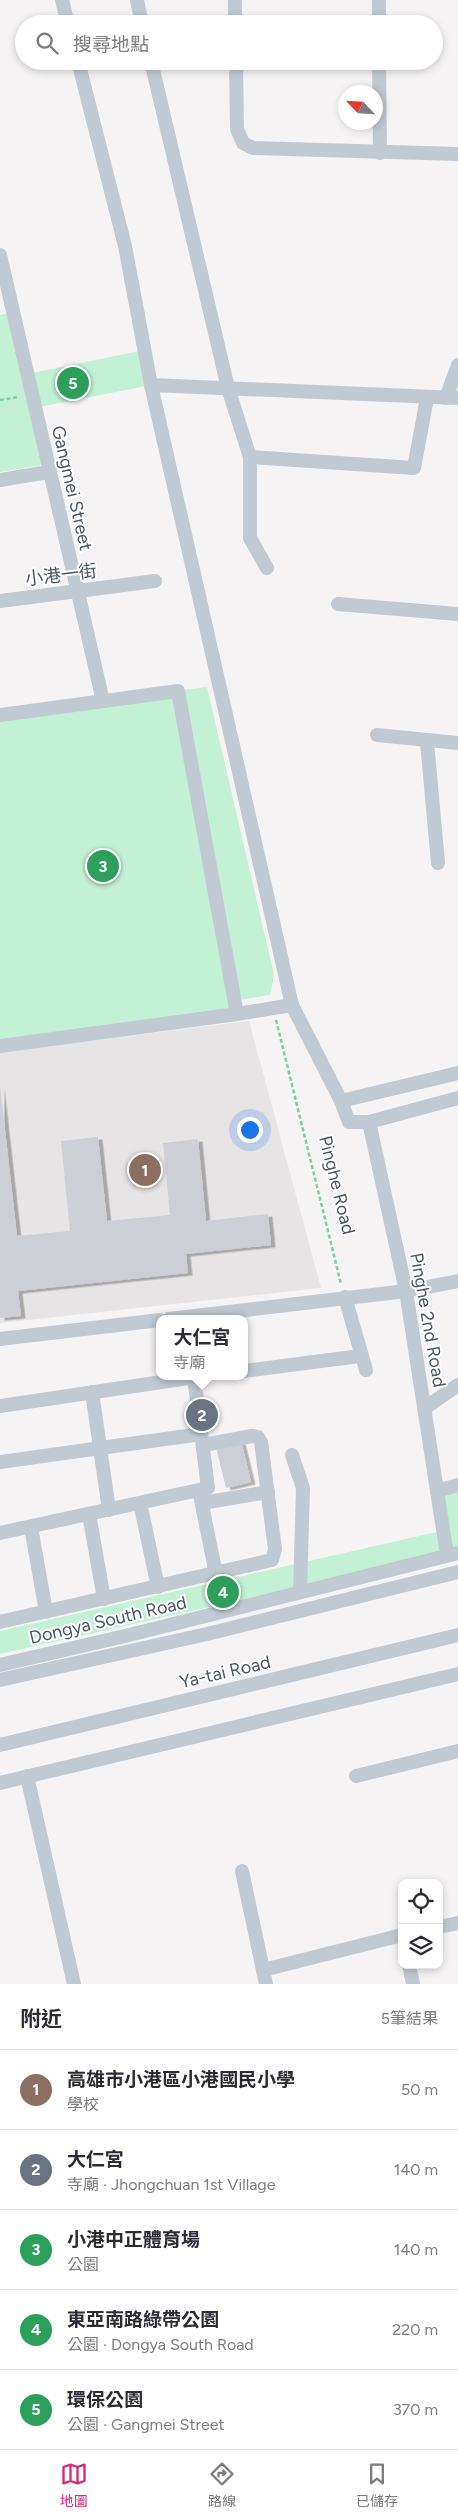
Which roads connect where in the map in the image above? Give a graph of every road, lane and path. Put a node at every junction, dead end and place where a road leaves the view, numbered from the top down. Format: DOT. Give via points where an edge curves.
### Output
graph roads {
  1 [pos="62,0"];
  2 [pos="137,0"];
  3 [pos="234,0"];
  4 [pos="379,0"];
  5 [pos="66,15"];
  6 [pos="140,15"];
  7 [pos="235,15"];
  8 [pos="379,15"];
  9 [pos="80,70"];
  10 [pos="153,70"];
  11 [pos="236,70"];
  12 [pos="379,70"];
  13 [pos="380,153"];
  14 [pos="458,154"];
  15 [pos="0,255"];
  16 [pos="458,365"];
  17 [pos="151,385"];
  18 [pos="228,388"];
  19 [pos="31,394"];
  20 [pos="427,398"];
  21 [pos="452,398"];
  22 [pos="0,400"];
  23 [pos="250,457"];
  24 [pos="48,472"];
  25 [pos="0,480"];
  26 [pos="268,568"];
  27 [pos="156,581"];
  28 [pos="78,593"];
  29 [pos="0,602"];
  30 [pos="338,604"];
  31 [pos="458,614"];
  32 [pos="103,701"];
  33 [pos="0,715"];
  34 [pos="377,735"];
  35 [pos="427,742"];
  36 [pos="458,743"];
  37 [pos="438,863"];
  38 [pos="292,1004"];
  39 [pos="274,1009"];
  40 [pos="237,1014"];
  41 [pos="0,1046"];
  42 [pos="458,1073"];
  43 [pos="458,1098"];
  44 [pos="341,1101"];
  45 [pos="369,1122"];
  46 [pos="458,1281"];
  47 [pos="406,1291"];
  48 [pos="345,1298"];
  49 [pos="203,1315"];
  50 [pos="156,1320"];
  51 [pos="0,1339"];
  52 [pos="360,1356"];
  53 [pos="248,1370"];
  54 [pos="366,1370"];
  55 [pos="177,1380"];
  56 [pos="198,1380"];
  57 [pos="458,1385"];
  58 [pos="92,1392"];
  59 [pos="0,1406"];
  60 [pos="425,1408"];
  61 [pos="202,1439"];
  62 [pos="100,1448"];
  63 [pos="292,1455"];
  64 [pos="0,1462"];
  65 [pos="458,1485"];
  66 [pos="437,1491"];
  67 [pos="268,1492"];
  68 [pos="200,1496"];
  69 [pos="140,1503"];
  70 [pos="110,1510"];
  71 [pos="89,1514"];
  72 [pos="32,1527"];
  73 [pos="0,1534"];
  74 [pos="453,1554"];
  75 [pos="458,1572"];
  76 [pos="216,1574"];
  77 [pos="158,1587"];
  78 [pos="300,1592"];
  79 [pos="104,1599"];
  80 [pos="46,1612"];
  81 [pos="0,1622"];
  82 [pos="458,1635"];
  83 [pos="0,1664"];
  84 [pos="458,1674"];
  85 [pos="0,1680"];
  86 [pos="0,1745"];
  87 [pos="458,1751"];
  88 [pos="28,1776"];
  89 [pos="356,1776"];
  90 [pos="0,1783"];
  91 [pos="242,1871"];
  92 [pos="458,1923"];
  93 [pos="443,1926"];
  94 [pos="398,1937"];
  95 [pos="410,1969"];
  96 [pos="263,1970"];
  97 [pos="74,1984"];
  98 [pos="266,1984"];
  99 [pos="413,1984"];
  1 -- 5 [label="street"];
  2 -- 6 [label="street"];
  3 -- 7 [label="street"];
  4 -- 8 [label="street"];
  9 -- 17 [label="street" via="125,246"];
  10 -- 18 [label="street"];
  11 -- 13 [label="street" via="237,129 243,142 253,148"];
  12 -- 13 [label="street"];
  13 -- 14 [label="street"];
  15 -- 19 [label="street, Gangmei Street"];
  16 -- 21 [label="street"];
  17 -- 18 [label="street"];
  17 -- 38 [label="street"];
  18 -- 20 [label="street"];
  18 -- 23 [label="street"];
  19 -- 22 [label="path"];
  19 -- 24 [label="street, Gangmei Street"];
  20 -- 21 [label="street"];
  20 -- 23 [label="street" via="414,468"];
  23 -- 26 [label="street" via="250,538"];
  24 -- 25 [label="street"];
  24 -- 28 [label="street, Gangmei Street"];
  27 -- 28 [label="street, 小港一街"];
  28 -- 29 [label="street, 小港一街"];
  28 -- 32 [label="street, Gangmei Street"];
  30 -- 31 [label="street"];
  32 -- 33 [label="street"];
  32 -- 40 [label="street" via="178,691"];
  34 -- 35 [label="street"];
  35 -- 36 [label="street"];
  35 -- 37 [label="street"];
  38 -- 39 [label="street"];
  38 -- 44 [label="street"];
  39 -- 40 [label="street"];
  39 -- 48 [label="path, Pinghe Road"];
  40 -- 41 [label="street"];
  42 -- 44 [label="street"];
  43 -- 45 [label="street"];
  44 -- 45 [label="street" via="349,1122"];
  45 -- 47 [label="street, Pinghe 2nd Road"];
  46 -- 47 [label="street"];
  47 -- 48 [label="street"];
  47 -- 60 [label="street, Pinghe 2nd Road"];
  48 -- 49 [label="street"];
  48 -- 52 [label="street"];
  50 -- 51 [label="street"];
  52 -- 53 [label="street"];
  52 -- 54 [label="street"];
  55 -- 58 [label="street"];
  56 -- 61 [label="street"];
  57 -- 60 [label="street"];
  58 -- 59 [label="street"];
  58 -- 62 [label="street"];
  60 -- 66 [label="street, Pinghe 2nd Road"];
  61 -- 62 [label="street"];
  61 -- 67 [label="street" via="258,1437"];
  61 -- 68 [label="street" via="208,1488"];
  62 -- 64 [label="street"];
  62 -- 70 [label="street"];
  63 -- 78 [label="street" via="303,1488"];
  65 -- 66 [label="street"];
  66 -- 74 [label="street, Pinghe 2nd Road"];
  67 -- 68 [label="street"];
  67 -- 76 [label="street" via="275,1555 266,1562"];
  68 -- 69 [label="street"];
  68 -- 76 [label="street"];
  69 -- 70 [label="street"];
  69 -- 77 [label="street"];
  70 -- 71 [label="street"];
  71 -- 72 [label="street"];
  71 -- 79 [label="street"];
  72 -- 73 [label="street"];
  72 -- 80 [label="street"];
  74 -- 78 [label="street, Dongya South Road"];
  75 -- 85 [label="street, Dongya South Road" via="208,1634"];
  76 -- 77 [label="street"];
  77 -- 79 [label="street"];
  78 -- 83 [label="street, Dongya South Road"];
  79 -- 80 [label="street"];
  80 -- 81 [label="street"];
  82 -- 86 [label="street, Ya-tai Road"];
  84 -- 88 [label="street"];
  87 -- 89 [label="street"];
  88 -- 90 [label="street"];
  88 -- 97 [label="street"];
  91 -- 96 [label="street"];
  92 -- 93 [label="street"];
  94 -- 96 [label="street"];
  95 -- 99 [label="street"];
  96 -- 98 [label="street"];
}
